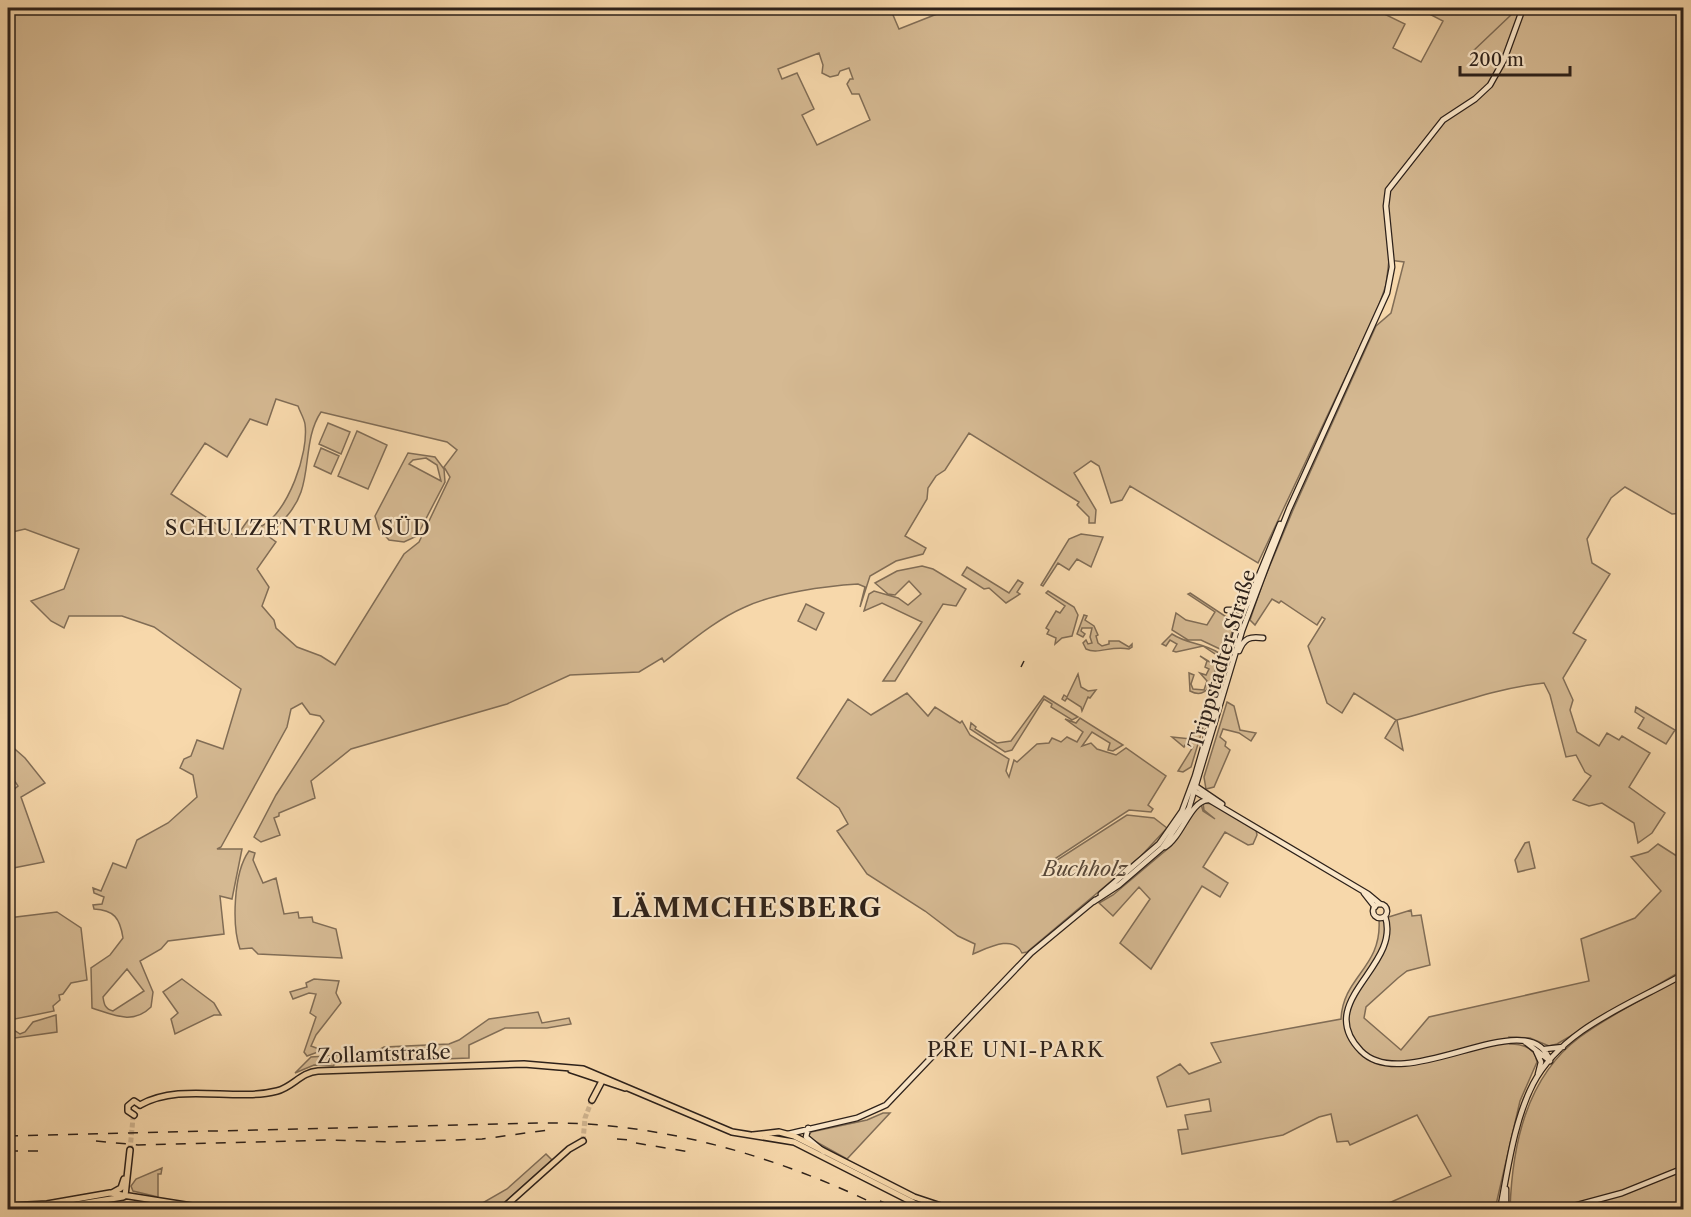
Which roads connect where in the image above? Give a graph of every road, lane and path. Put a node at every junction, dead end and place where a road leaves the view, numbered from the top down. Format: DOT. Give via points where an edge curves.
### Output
graph roads {
  1 [pos="1523,8"];
  2 [pos="1289,509"];
  3 [pos="1248,603"];
  4 [pos="1227,610"];
  5 [pos="1263,638"];
  6 [pos="1233,660"];
  7 [pos="1194,788"];
  8 [pos="1212,801"];
  9 [pos="1226,807"];
  10 [pos="1162,848"];
  11 [pos="1093,902"];
  12 [pos="1377,906"];
  13 [pos="1383,917"];
  14 [pos="1683,974"];
  15 [pos="1524,1041"];
  16 [pos="1563,1047"];
  17 [pos="1535,1048"];
  18 [pos="1544,1048"];
  19 [pos="1550,1060"];
  20 [pos="1536,1078"];
  21 [pos="603,1079"];
  22 [pos="592,1100"];
  23 [pos="140,1105"];
  24 [pos="808,1128"];
  25 [pos="740,1134"];
  26 [pos="788,1134"];
  27 [pos="759,1138"];
  28 [pos="583,1141"];
  29 [pos="794,1143"];
  30 [pos="130,1150"];
  31 [pos="825,1152"];
  32 [pos="1683,1168"];
  33 [pos="127,1175"];
  34 [pos="110,1193"];
  35 [pos="125,1196"];
  36 [pos="8,1206"];
  37 [pos="43,1209"];
  38 [pos="217,1209"];
  39 [pos="501,1209"];
  40 [pos="926,1209"];
  41 [pos="953,1209"];
  42 [pos="1503,1209"];
  43 [pos="1560,1209"];
  1 -- 2 [label="main road" via="1504,60 1490,85 1443,120 1388,190 1390,283"];
  2 -- 3 [label="main road, Trippstadter Straße"];
  2 -- 6 [label="main road, Trippstadter Straße"];
  3 -- 4 [label="main road"];
  3 -- 7 [label="main road, Trippstadter Straße" via="1236,631"];
  5 -- 6 [label="main road" via="1245,640"];
  6 -- 7 [label="main road, Trippstadter Straße"];
  7 -- 8 [label="main road"];
  7 -- 9 [label="main road"];
  7 -- 10 [label="main road, Trippstadter Straße" via="1180,824"];
  7 -- 11 [label="main road, Trippstadter Straße" via="1159,844"];
  8 -- 9 [label="main road"];
  8 -- 10 [label="main road" via="1196,805 1178,836"];
  9 -- 12 [label="main road" via="1364,893"];
  10 -- 11 [label="main road, Trippstadter Straße"];
  11 -- 24 [label="main road, Trippstadter Straße" via="1033,951 886,1105 857,1118"];
  12 -- 13 [label="main road" via="1375,915"];
  12 -- 13 [label="main road" via="1387,909"];
  13 -- 15 [label="main road" via="1387,934 1381,956 1353,994 1347,1011 1351,1036 1362,1053 1379,1063 1410,1065 1495,1042"];
  14 -- 16 [label="main road" via="1590,1026"];
  15 -- 17 [label="main road"];
  15 -- 18 [label="main road"];
  16 -- 18 [label="main road"];
  16 -- 19 [label="main road"];
  17 -- 19 [label="main road"];
  17 -- 20 [label="main road" via="1541,1062"];
  18 -- 19 [label="main road"];
  19 -- 20 [label="main road"];
  20 -- 42 [label="main road" via="1522,1111"];
  21 -- 22 [label="main road"];
  21 -- 23 [label="main road, Zollamtstraße" via="583,1069 524,1064 318,1071 306,1073 274,1092 167,1096"];
  21 -- 25 [label="main road, Trippstadter Straße"];
  23 -- 23 [label="main road" via="134,1101 128,1111 134,1117 140,1112"];
  24 -- 26 [label="main road, Trippstadter Straße"];
  24 -- 31 [label="main road" via="806,1137"];
  25 -- 26 [label="main road, Trippstadter Straße"];
  25 -- 27 [label="main road, Trippstadter Straße"];
  26 -- 27 [label="main road"];
  26 -- 29 [label="main road"];
  26 -- 31 [label="main road"];
  27 -- 29 [label="main road, Trippstadter Straße"];
  28 -- 39 [label="main road" via="568,1149"];
  29 -- 40 [label="main road"];
  30 -- 33 [label="main road"];
  31 -- 41 [label="main road" via="914,1197"];
  32 -- 43 [label="main road" via="1622,1193"];
  33 -- 34 [label="main road" via="121,1188"];
  33 -- 35 [label="main road"];
  34 -- 35 [label="main road"];
  34 -- 36 [label="main road"];
  35 -- 37 [label="main road"];
  35 -- 38 [label="main road"];
}
